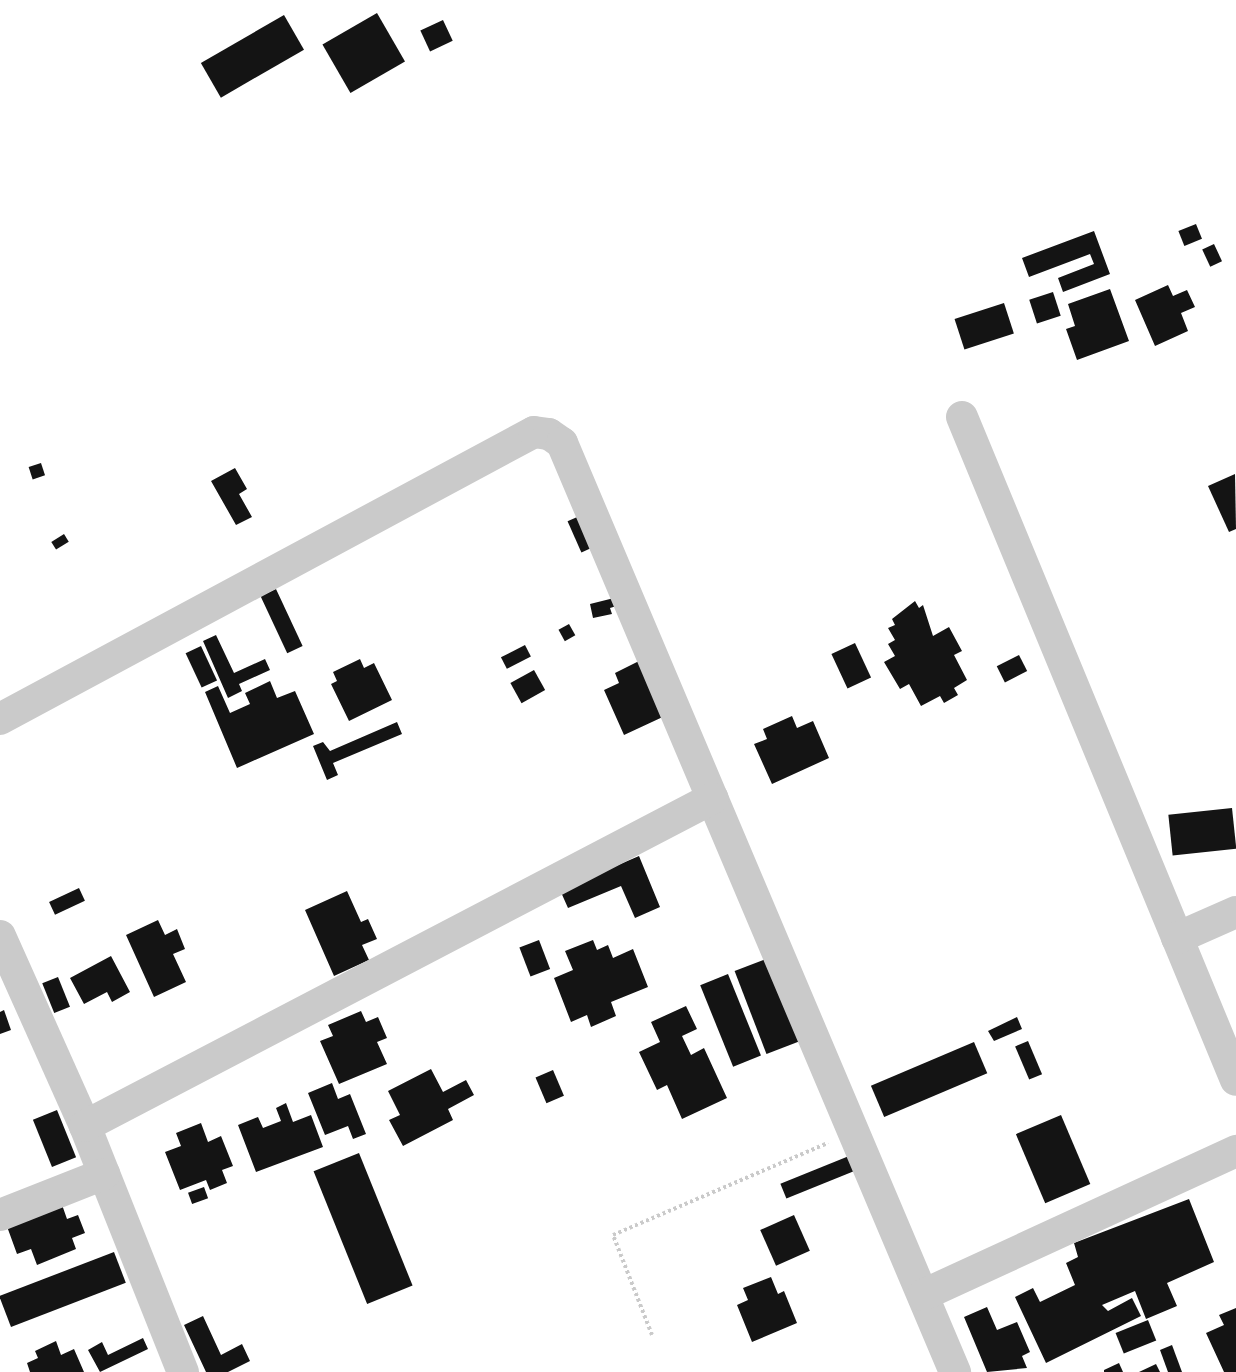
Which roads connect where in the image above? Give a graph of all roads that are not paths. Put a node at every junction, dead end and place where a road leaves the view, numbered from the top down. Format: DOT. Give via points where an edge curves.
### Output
graph roads {
  1 [pos="962,417"];
  2 [pos="0,719"];
  3 [pos="713,798"];
  4 [pos="1236,912"];
  5 [pos="0,936"];
  6 [pos="1177,938"];
  7 [pos="1236,1080"];
  8 [pos="85,1126"];
  9 [pos="1236,1151"];
  10 [pos="104,1174"];
  11 [pos="0,1215"];
  12 [pos="922,1295"];
  13 [pos="183,1372"];
  14 [pos="955,1372"];
  1 -- 6 [label="street"];
  2 -- 3 [label="street" via="534,432 549,434 562,443"];
  3 -- 8 [label="street"];
  3 -- 12 [label="street"];
  4 -- 6 [label="street"];
  5 -- 8 [label="street"];
  6 -- 7 [label="street"];
  8 -- 10 [label="street"];
  9 -- 12 [label="street"];
  10 -- 11 [label="street"];
  10 -- 13 [label="street"];
  12 -- 14 [label="street"];
}
